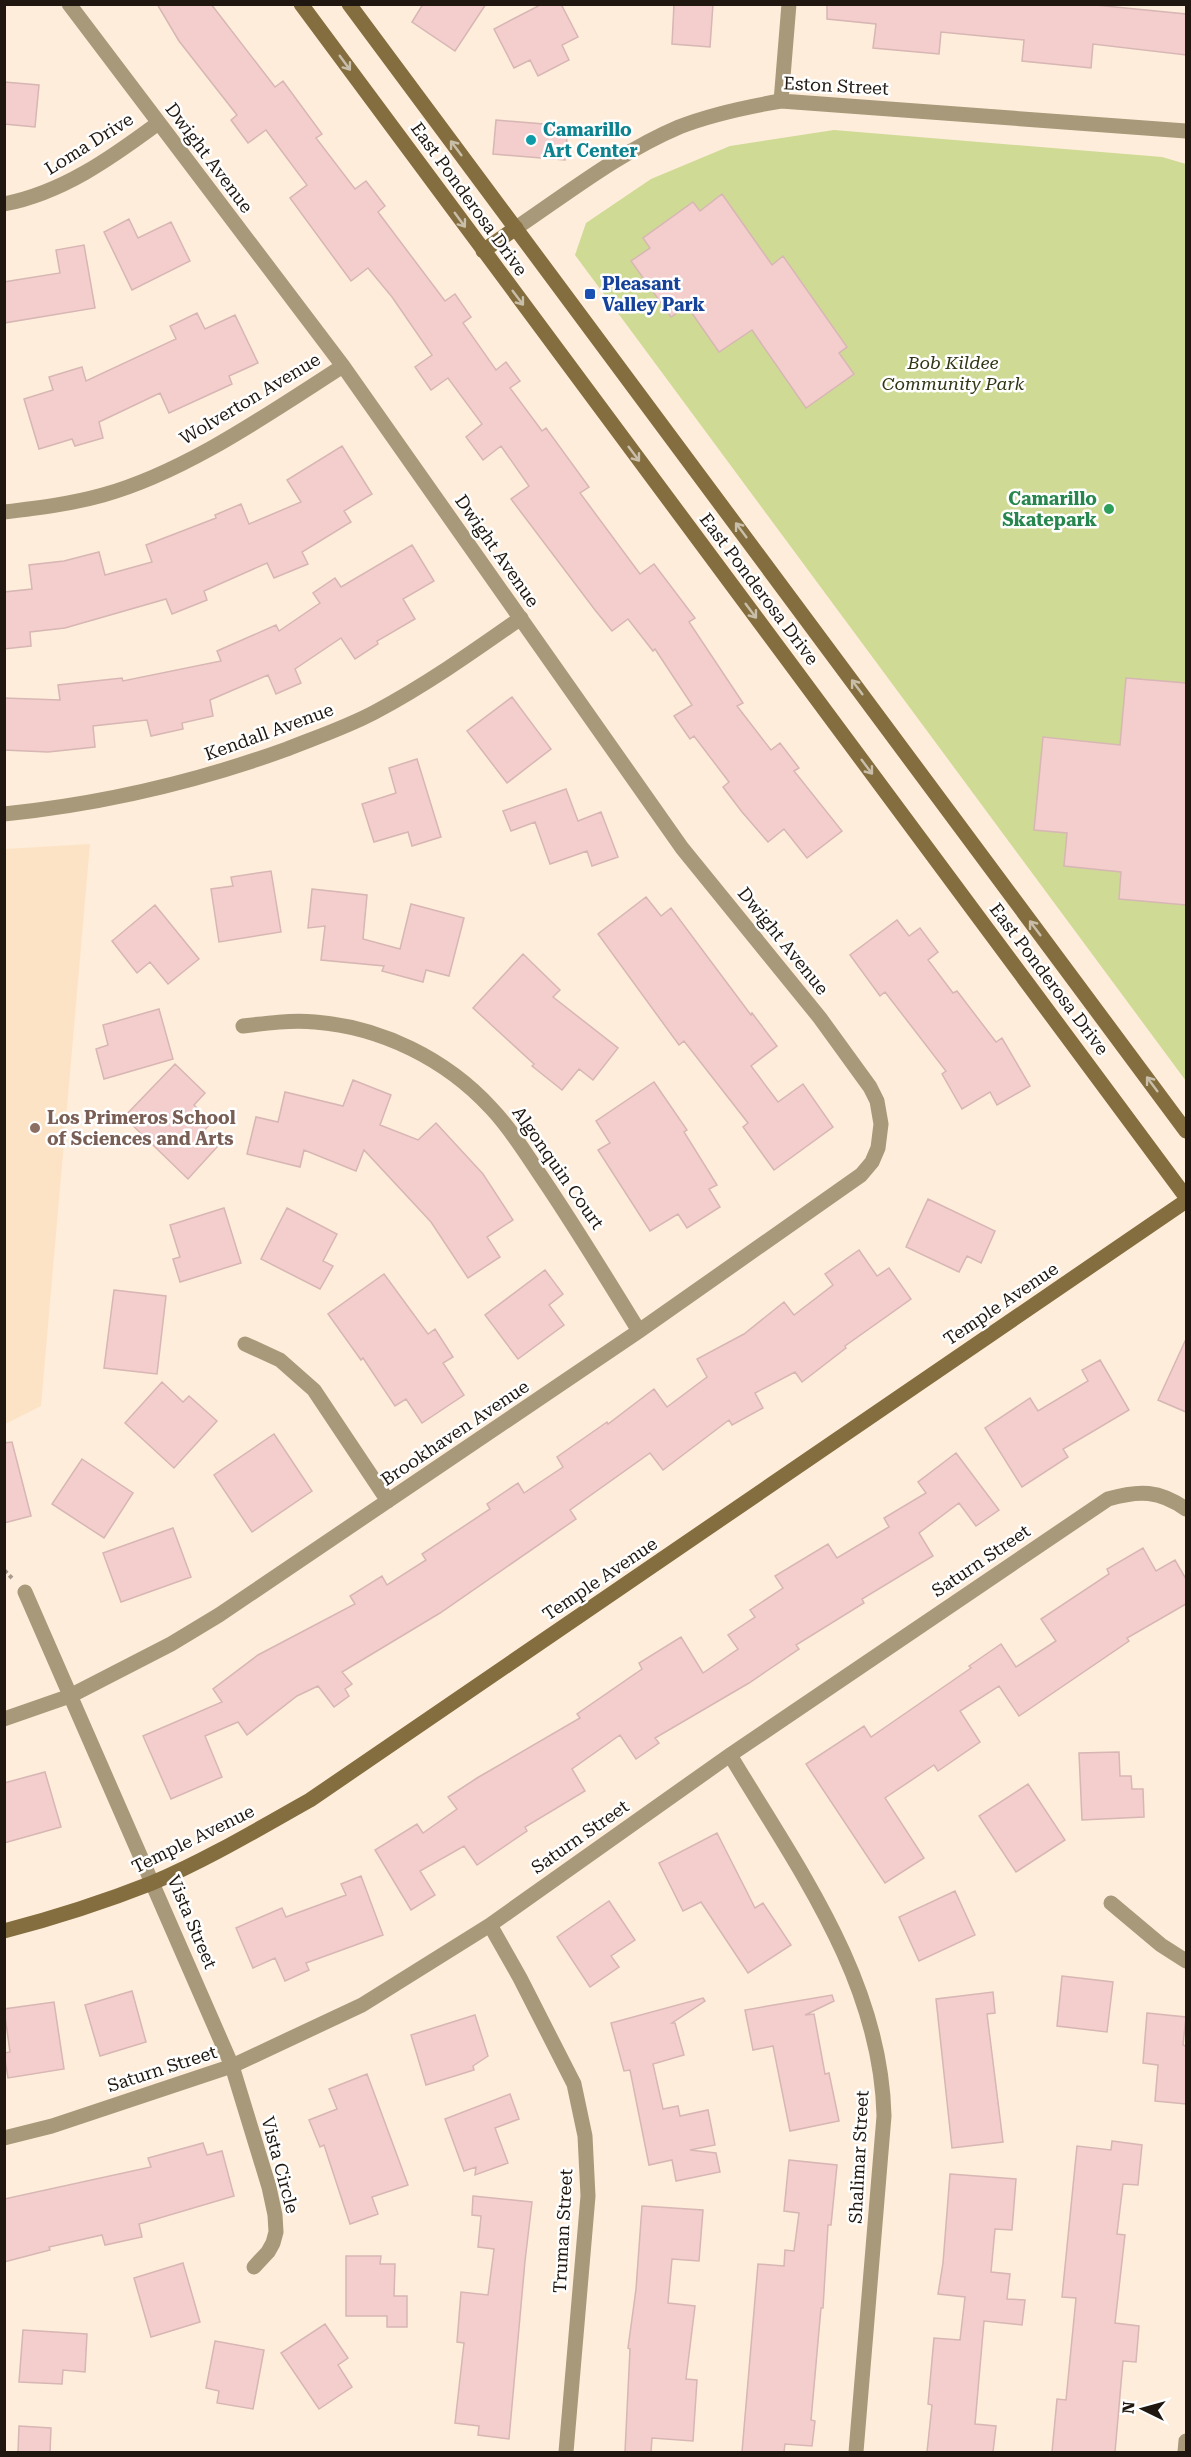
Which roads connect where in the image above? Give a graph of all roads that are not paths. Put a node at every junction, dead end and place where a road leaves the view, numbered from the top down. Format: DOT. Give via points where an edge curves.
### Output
graph roads {
  1 [pos="69,4"];
  2 [pos="301,4"];
  3 [pos="349,4"];
  4 [pos="789,4"];
  5 [pos="781,101"];
  6 [pos="157,124"];
  7 [pos="1186,131"];
  8 [pos="4,204"];
  9 [pos="516,228"];
  10 [pos="483,251"];
  11 [pos="343,366"];
  12 [pos="4,512"];
  13 [pos="520,618"];
  14 [pos="4,814"];
  15 [pos="243,1026"];
  16 [pos="881,1124"];
  17 [pos="1186,1131"];
  18 [pos="1186,1199"];
  19 [pos="639,1331"];
  20 [pos="245,1344"];
  21 [pos="388,1501"];
  22 [pos="1186,1509"];
  23 [pos="25,1592"];
  24 [pos="70,1695"];
  25 [pos="4,1719"];
  26 [pos="730,1755"];
  27 [pos="153,1882"];
  28 [pos="1111,1903"];
  29 [pos="490,1924"];
  30 [pos="4,1931"];
  31 [pos="1186,1961"];
  32 [pos="232,2067"];
  33 [pos="4,2138"];
  34 [pos="254,2267"];
  35 [pos="1186,2441"];
  36 [pos="566,2452"];
  37 [pos="856,2452"];
  38 [pos="1185,2452"];
  1 -- 6 [label="street, Dwight Avenue"];
  2 -- 10 [label="main road, East Ponderosa Drive, one-way"];
  9 -- 3 [label="main road, East Ponderosa Drive, one-way"];
  4 -- 5 [label="street"];
  5 -- 7 [label="street, Eston Street"];
  5 -- 9 [label="street, Eston Street" via="725,112 678,128 622,157"];
  6 -- 8 [label="street, Loma Drive" via="65,184 42,195"];
  6 -- 11 [label="street, Dwight Avenue"];
  9 -- 10 [label="main road"];
  17 -- 9 [label="main road, East Ponderosa Drive, one-way"];
  10 -- 18 [label="main road, East Ponderosa Drive, one-way"];
  11 -- 12 [label="street, Wolverton Avenue" via="250,426 168,469 104,495 53,507"];
  11 -- 13 [label="street, Dwight Avenue"];
  13 -- 14 [label="street, Kendall Avenue" via="466,657 336,731 206,776 127,796"];
  13 -- 16 [label="street, Dwight Avenue" via="682,848 820,1017 870,1087"];
  15 -- 19 [label="street, Algonquin Court" via="286,1021 343,1026 398,1042 448,1070 471,1088 510,1130 581,1235"];
  16 -- 19 [label="street, Brookhaven Avenue" via="878,1148 861,1175"];
  18 -- 27 [label="main road, Temple Avenue" via="368,1761 268,1824"];
  19 -- 21 [label="street, Brookhaven Avenue"];
  20 -- 21 [label="street" via="280,1360 314,1390"];
  21 -- 24 [label="street, Brookhaven Avenue" via="171,1644"];
  22 -- 26 [label="street, Saturn Street" via="1161,1495 1138,1492 1108,1499"];
  23 -- 24 [label="street, Vista Street"];
  24 -- 25 [label="street, Brookhaven Avenue"];
  24 -- 27 [label="street, Vista Street"];
  26 -- 29 [label="street, Saturn Street"];
  26 -- 37 [label="street, Shalimar Street" via="812,1891 856,1978 880,2061 884,2116"];
  27 -- 30 [label="main road, Temple Avenue"];
  27 -- 32 [label="street, Vista Street"];
  28 -- 31 [label="street"];
  29 -- 32 [label="street, Saturn Street" via="362,2004"];
  29 -- 36 [label="street, Truman Street" via="574,2084 585,2136 588,2196"];
  32 -- 33 [label="street, Saturn Street"];
  32 -- 34 [label="street, Vista Circle" via="275,2215 273,2243"];
  35 -- 38 [label="street"];
}
